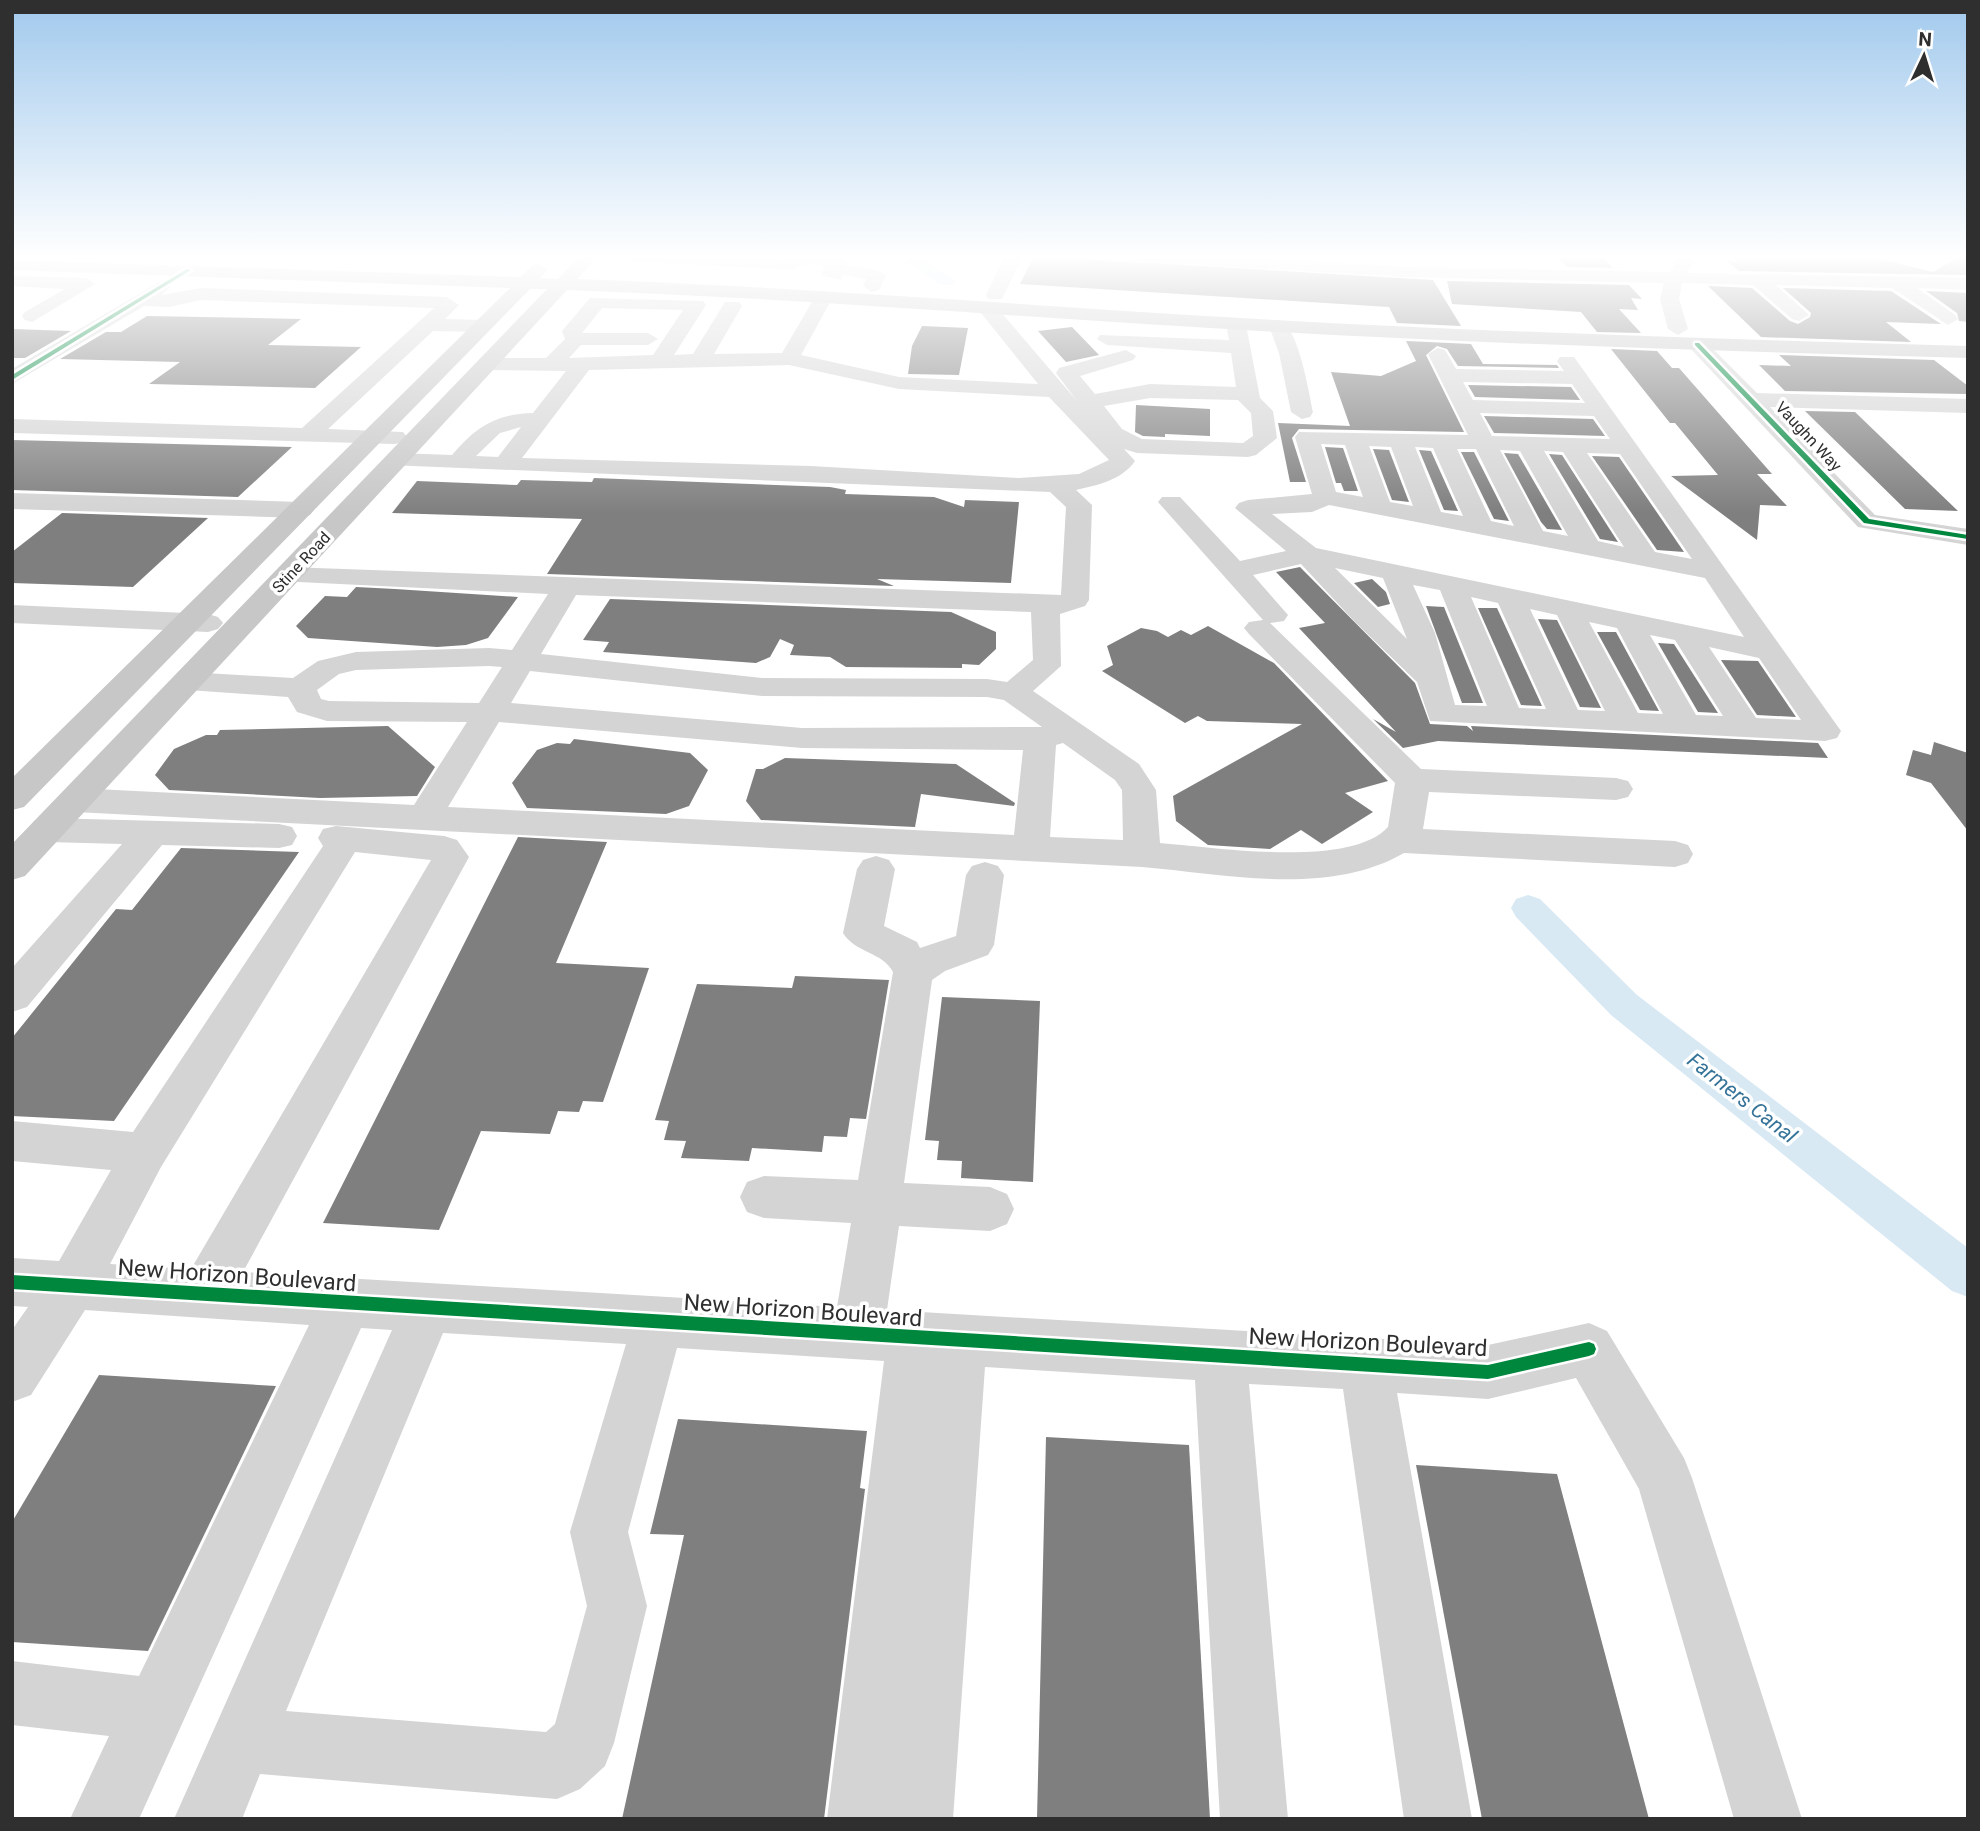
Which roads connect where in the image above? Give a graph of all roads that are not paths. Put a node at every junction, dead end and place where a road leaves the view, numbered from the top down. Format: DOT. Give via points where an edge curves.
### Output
graph roads {
  1 [pos="72,341"];
  2 [pos="410,341"];
  3 [pos="469,341"];
  4 [pos="509,341"];
  5 [pos="574,341"];
  6 [pos="621,341"];
  7 [pos="672,341"];
  8 [pos="678,341"];
  9 [pos="711,341"];
  10 [pos="799,341"];
  11 [pos="1020,341"];
  12 [pos="1110,341"];
  13 [pos="1148,341"];
  14 [pos="1239,341"];
  15 [pos="1285,341"];
  16 [pos="1487,341"];
  17 [pos="1708,341"];
  18 [pos="755,342"];
  19 [pos="1697,344"];
  20 [pos="1240,347"];
  21 [pos="706,349"];
  22 [pos="1968,352"];
  23 [pos="1437,354"];
  24 [pos="789,359"];
  25 [pos="1494,359"];
  26 [pos="660,360"];
  27 [pos="488,364"];
  28 [pos="605,364"];
  29 [pos="551,365"];
  30 [pos="581,366"];
  31 [pos="12,378"];
  32 [pos="1055,391"];
  33 [pos="1248,394"];
  34 [pos="1590,394"];
  35 [pos="1753,400"];
  36 [pos="1089,402"];
  37 [pos="1968,406"];
  38 [pos="1466,408"];
  39 [pos="1302,412"];
  40 [pos="539,420"];
  41 [pos="12,426"];
  42 [pos="308,435"];
  43 [pos="1355,439"];
  44 [pos="1400,440"];
  45 [pos="1442,441"];
  46 [pos="389,444"];
  47 [pos="1528,444"];
  48 [pos="1570,445"];
  49 [pos="458,463"];
  50 [pos="504,465"];
  51 [pos="1056,485"];
  52 [pos="1325,497"];
  53 [pos="12,500"];
  54 [pos="1171,502"];
  55 [pos="1380,508"];
  56 [pos="301,510"];
  57 [pos="1430,517"];
  58 [pos="1481,527"];
  59 [pos="1533,537"];
  60 [pos="1968,537"];
  61 [pos="1588,548"];
  62 [pos="1307,554"];
  63 [pos="1646,559"];
  64 [pos="1234,571"];
  65 [pos="1394,572"];
  66 [pos="1714,572"];
  67 [pos="288,575"];
  68 [pos="1452,584"];
  69 [pos="566,588"];
  70 [pos="1510,597"];
  71 [pos="1045,605"];
  72 [pos="1568,609"];
  73 [pos="12,614"];
  74 [pos="1628,621"];
  75 [pos="199,622"];
  76 [pos="1685,634"];
  77 [pos="1769,651"];
  78 [pos="519,660"];
  79 [pos="1432,679"];
  80 [pos="188,681"];
  81 [pos="131,682"];
  82 [pos="300,688"];
  83 [pos="1013,692"];
  84 [pos="488,712"];
  85 [pos="1507,717"];
  86 [pos="1567,720"];
  87 [pos="1627,722"];
  88 [pos="1685,725"];
  89 [pos="1746,727"];
  90 [pos="1054,734"];
  91 [pos="1412,780"];
  92 [pos="1615,789"];
  93 [pos="12,799"];
  94 [pos="75,800"];
  95 [pos="424,818"];
  96 [pos="47,830"];
  97 [pos="153,832"];
  98 [pos="346,838"];
  99 [pos="1398,840"];
  100 [pos="1031,848"];
  101 [pos="1142,854"];
  102 [pos="1675,854"];
  103 [pos="12,867"];
  104 [pos="876,869"];
  105 [pos="985,875"];
  106 [pos="913,972"];
  107 [pos="12,996"];
  108 [pos="12,1141"];
  109 [pos="145,1153"];
  110 [pos="764,1197"];
  111 [pos="879,1204"];
  112 [pos="990,1209"];
  113 [pos="12,1282"];
  114 [pos="72,1286"];
  115 [pos="204,1294"];
  116 [pos="346,1303"];
  117 [pos="428,1308"];
  118 [pos="658,1322"];
  119 [pos="911,1337"];
  120 [pos="1220,1356"];
  121 [pos="1366,1365"];
  122 [pos="12,1376"];
  123 [pos="12,1693"];
  124 [pos="156,1710"];
  125 [pos="242,1740"];
  126 [pos="104,1819"];
  127 [pos="208,1819"];
  128 [pos="860,1819"];
  129 [pos="919,1819"];
  130 [pos="1254,1819"];
  131 [pos="1438,1819"];
  132 [pos="1769,1819"];
  1 -- 31 [label="street"];
  2 -- 42 [label="street"];
  3 -- 46 [label="main road, Stine Road" via="438,375"];
  4 -- 27 [label="main road, Stine Road"];
  5 -- 29 [label="street"];
  6 -- 28 [label="street"];
  7 -- 26 [label="street"];
  8 -- 21 [label="street"];
  9 -- 21 [label="street"];
  10 -- 24 [label="street"];
  11 -- 32 [label="street"];
  12 -- 36 [label="street" via="1126,356 1067,373"];
  13 -- 20 [label="street"];
  14 -- 20 [label="street"];
  15 -- 39 [label="street"];
  16 -- 34 [label="main road"];
  17 -- 19 [label="main road"];
  18 -- 21 [label="street"];
  19 -- 22 [label="main road"];
  19 -- 34 [label="main road"];
  19 -- 35 [label="street, Vaughn Way"];
  20 -- 33 [label="street"];
  21 -- 24 [label="street"];
  21 -- 26 [label="street"];
  23 -- 38 [label="street"];
  24 -- 32 [label="street" via="899,383"];
  25 -- 34 [label="street"];
  26 -- 28 [label="street"];
  27 -- 29 [label="street"];
  27 -- 46 [label="main road, Stine Road"];
  28 -- 30 [label="street"];
  29 -- 30 [label="street"];
  30 -- 40 [label="street"];
  32 -- 51 [label="street" via="1123,461 1112,472"];
  33 -- 36 [label="street" via="1150,391"];
  33 -- 36 [label="street" via="1249,401 1262,411 1265,438 1248,450 1137,446 1114,434"];
  34 -- 38 [label="street"];
  34 -- 38 [label="street"];
  34 -- 48 [label="street"];
  34 -- 66 [label="street"];
  35 -- 37 [label="street"];
  35 -- 60 [label="street, Vaughn Way" via="1867,521"];
  38 -- 45 [label="street"];
  38 -- 47 [label="street"];
  38 -- 59 [label="street"];
  40 -- 49 [label="street" via="508,420 489,427"];
  40 -- 50 [label="street"];
  41 -- 42 [label="street"];
  42 -- 46 [label="street"];
  43 -- 44 [label="street"];
  43 -- 52 [label="street" via="1307,437"];
  43 -- 55 [label="street"];
  44 -- 45 [label="street"];
  44 -- 57 [label="street"];
  45 -- 58 [label="street"];
  46 -- 49 [label="street"];
  46 -- 56 [label="main road, Stine Road"];
  46 -- 67 [label="main road, Stine Road"];
  47 -- 48 [label="street"];
  47 -- 61 [label="street"];
  48 -- 63 [label="street"];
  49 -- 50 [label="street"];
  50 -- 51 [label="street" via="809,472 929,482"];
  51 -- 71 [label="street" via="1079,505 1075,600"];
  52 -- 55 [label="street"];
  52 -- 62 [label="street" via="1312,504 1248,508"];
  53 -- 56 [label="street"];
  54 -- 64 [label="street"];
  55 -- 57 [label="street"];
  56 -- 75 [label="main road, Stine Road"];
  57 -- 58 [label="street"];
  58 -- 59 [label="street"];
  59 -- 61 [label="street"];
  61 -- 63 [label="street"];
  62 -- 64 [label="street"];
  62 -- 65 [label="street"];
  62 -- 79 [label="street"];
  63 -- 66 [label="street"];
  64 -- 91 [label="street" via="1267,621"];
  65 -- 68 [label="street"];
  65 -- 79 [label="street" via="1420,632"];
  66 -- 77 [label="street"];
  67 -- 69 [label="street"];
  67 -- 80 [label="main road, Stine Road"];
  68 -- 70 [label="street"];
  68 -- 85 [label="street"];
  69 -- 71 [label="street"];
  69 -- 78 [label="street"];
  70 -- 72 [label="street"];
  70 -- 86 [label="street"];
  71 -- 83 [label="street" via="1048,660"];
  72 -- 74 [label="street"];
  72 -- 87 [label="street"];
  73 -- 75 [label="street"];
  74 -- 76 [label="street"];
  74 -- 88 [label="street"];
  75 -- 80 [label="main road" via="174,674"];
  75 -- 81 [label="main road"];
  76 -- 77 [label="street"];
  76 -- 89 [label="street"];
  77 -- 89 [label="street" via="1825,731"];
  78 -- 82 [label="street" via="356,661 329,667"];
  78 -- 83 [label="street" via="762,687"];
  78 -- 84 [label="street"];
  79 -- 85 [label="street" via="1441,714"];
  80 -- 82 [label="street"];
  80 -- 94 [label="main road, Stine Road"];
  81 -- 93 [label="main road"];
  81 -- 96 [label="main road" via="121,715 26,816"];
  82 -- 84 [label="street" via="308,705 327,711"];
  83 -- 90 [label="street"];
  84 -- 90 [label="street" via="802,738"];
  84 -- 95 [label="street"];
  85 -- 86 [label="street"];
  86 -- 87 [label="street"];
  87 -- 88 [label="street"];
  88 -- 89 [label="street"];
  90 -- 100 [label="street"];
  90 -- 101 [label="street" via="1128,772 1139,790"];
  91 -- 92 [label="street"];
  91 -- 99 [label="street" via="1412,810"];
  94 -- 95 [label="street"];
  94 -- 96 [label="main road, Stine Road"];
  95 -- 100 [label="street"];
  96 -- 97 [label="street"];
  96 -- 103 [label="main road, Stine Road"];
  97 -- 98 [label="street"];
  97 -- 107 [label="street"];
  98 -- 109 [label="street"];
  98 -- 115 [label="street" via="444,849 451,857"];
  99 -- 101 [label="street" via="1372,855 1324,866"];
  99 -- 102 [label="street"];
  100 -- 101 [label="street"];
  104 -- 106 [label="street" via="863,933 903,953"];
  105 -- 106 [label="street" via="974,945 931,960"];
  106 -- 111 [label="street"];
  108 -- 109 [label="street"];
  109 -- 114 [label="street"];
  110 -- 111 [label="street"];
  111 -- 112 [label="street"];
  111 -- 119 [label="street"];
  113 -- 114 [label="street, New Horizon Boulevard"];
  114 -- 115 [label="street, New Horizon Boulevard"];
  114 -- 122 [label="street"];
  115 -- 116 [label="street, New Horizon Boulevard"];
  116 -- 117 [label="street, New Horizon Boulevard"];
  116 -- 124 [label="street"];
  117 -- 118 [label="street, New Horizon Boulevard"];
  117 -- 125 [label="street"];
  118 -- 119 [label="street, New Horizon Boulevard"];
  118 -- 125 [label="street" via="599,1532 617,1606 582,1743 557,1766"];
  119 -- 120 [label="street, New Horizon Boulevard"];
  119 -- 128 [label="street"];
  119 -- 129 [label="street"];
  120 -- 121 [label="street, New Horizon Boulevard"];
  120 -- 130 [label="street"];
  121 -- 131 [label="street"];
  121 -- 132 [label="street, New Horizon Boulevard" via="1488,1372 1588,1349 1664,1478"];
  123 -- 124 [label="street"];
  124 -- 126 [label="street"];
  125 -- 127 [label="street"];
}
